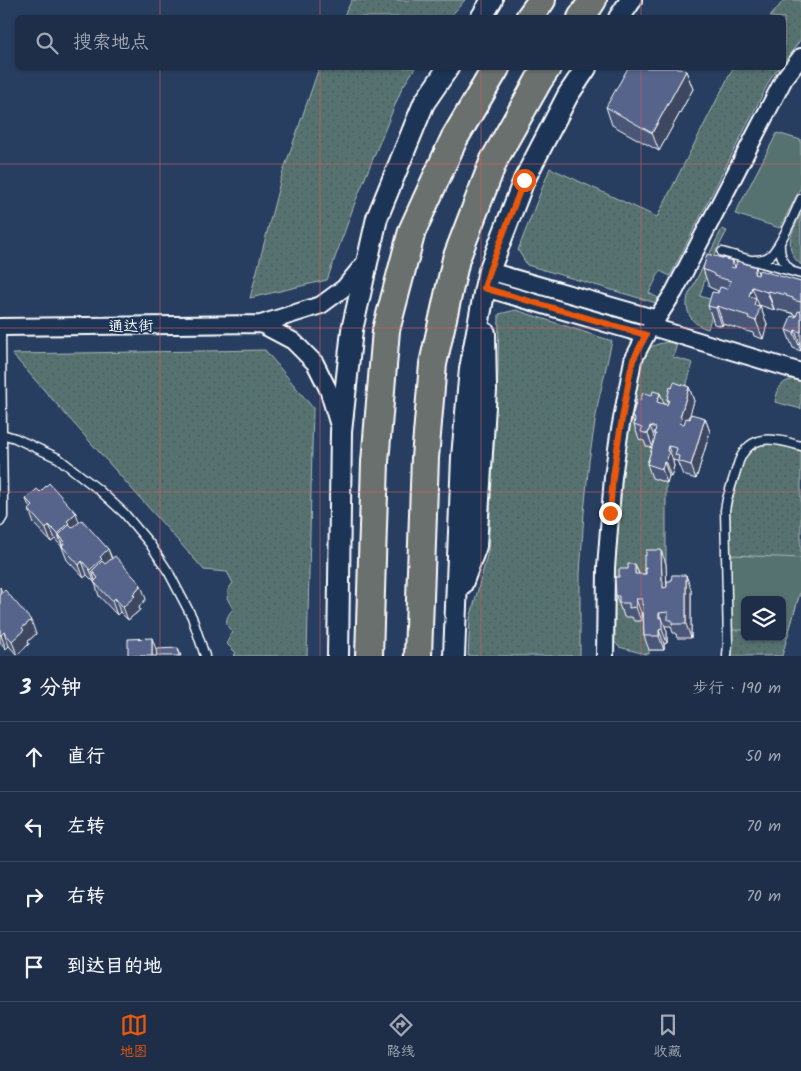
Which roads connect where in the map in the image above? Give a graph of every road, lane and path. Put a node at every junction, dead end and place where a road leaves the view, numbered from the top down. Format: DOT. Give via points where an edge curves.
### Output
graph roads {
  1 [pos="492,0"];
  2 [pos="542,0"];
  3 [pos="593,0"];
  4 [pos="630,0"];
  5 [pos="483,15"];
  6 [pos="532,15"];
  7 [pos="583,15"];
  8 [pos="621,15"];
  9 [pos="801,57"];
  10 [pos="447,70"];
  11 [pos="495,70"];
  12 [pos="546,70"];
  13 [pos="585,70"];
  14 [pos="801,199"];
  15 [pos="780,241"];
  16 [pos="722,252"];
  17 [pos="368,258"];
  18 [pos="753,260"];
  19 [pos="798,274"];
  20 [pos="487,280"];
  21 [pos="261,324"];
  22 [pos="1,327"];
  23 [pos="651,327"];
  24 [pos="801,372"];
  25 [pos="1,416"];
  26 [pos="341,432"];
  27 [pos="2,434"];
  28 [pos="801,446"];
  29 [pos="0,522"];
  30 [pos="205,656"];
  31 [pos="338,656"];
  32 [pos="369,656"];
  33 [pos="418,656"];
  34 [pos="454,656"];
  35 [pos="606,656"];
  36 [pos="726,656"];
  1 -- 5 [label="street"];
  2 -- 6 [label="highway"];
  3 -- 7 [label="highway"];
  4 -- 8 [label="street"];
  9 -- 23 [label="street" via="784,79 674,292"];
  10 -- 17 [label="street" via="424,103 377,218"];
  11 -- 32 [label="highway" via="454,139 412,231 386,330 375,462"];
  12 -- 33 [label="highway" via="494,160 456,259 433,364 424,458"];
  13 -- 20 [label="street" via="568,95 524,180"];
  14 -- 15 [label="lane"];
  15 -- 18 [label="lane" via="769,257"];
  15 -- 19 [label="lane" via="782,259"];
  16 -- 18 [label="lane"];
  17 -- 21 [label="street" via="344,288 322,305"];
  17 -- 26 [label="street" via="352,330"];
  18 -- 19 [label="lane"];
  20 -- 23 [label="street"];
  20 -- 34 [label="street" via="470,369 462,457"];
  21 -- 22 [label="street, 通达街"];
  21 -- 26 [label="street" via="293,341 315,363 328,389"];
  22 -- 25 [label="lane"];
  23 -- 24 [label="street"];
  23 -- 35 [label="street" via="631,366 613,477 606,568"];
  25 -- 27 [label="lane"];
  26 -- 31 [label="street"];
  27 -- 29 [label="lane" via="3,517"];
  27 -- 30 [label="lane" via="58,458 124,513 169,573 192,617"];
  28 -- 36 [label="lane" via="776,439 762,440 747,448 741,456 725,510"];
}
